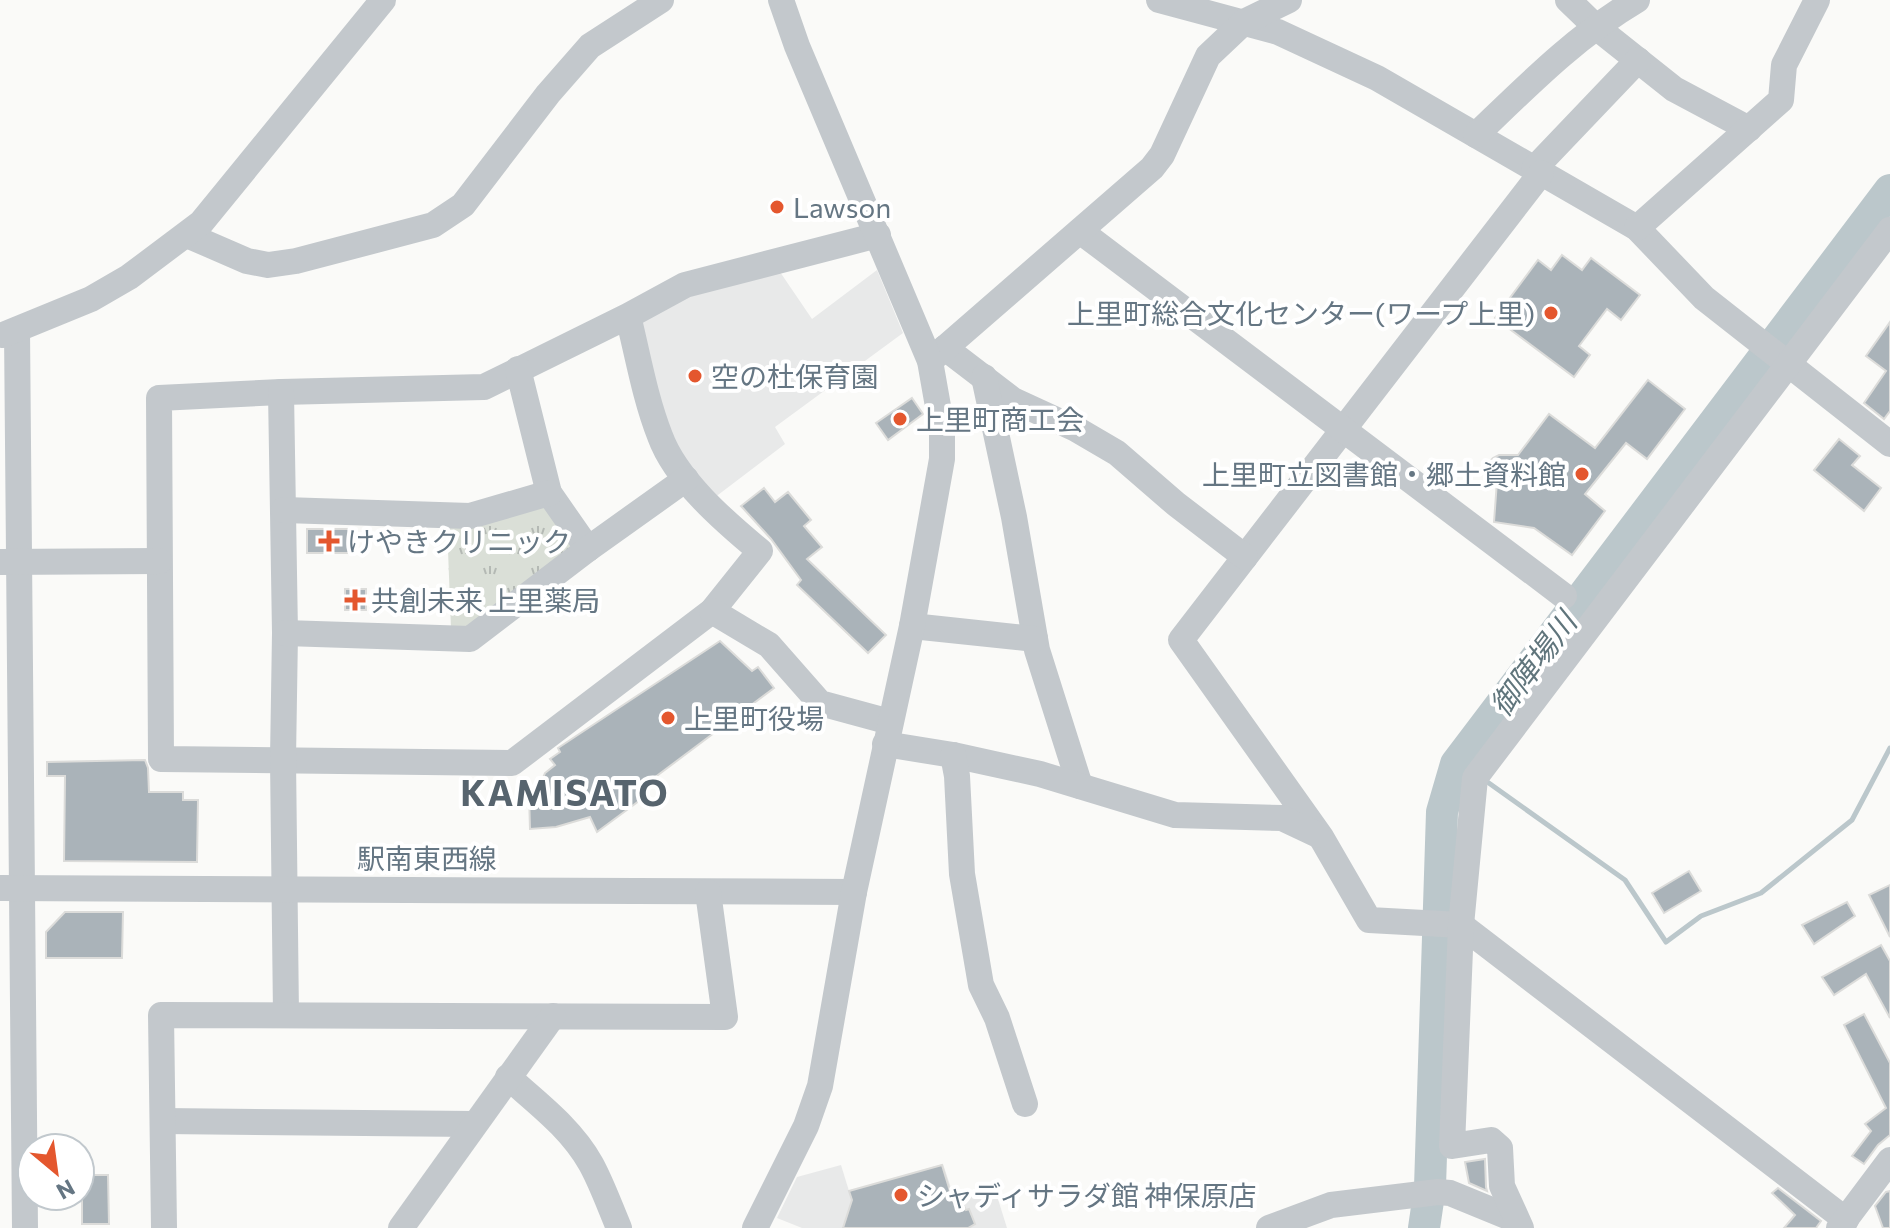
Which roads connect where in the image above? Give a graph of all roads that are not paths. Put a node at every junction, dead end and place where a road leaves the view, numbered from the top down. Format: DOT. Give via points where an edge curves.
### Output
graph roads {
  1 [pos="383,0"];
  2 [pos="661,0"];
  3 [pos="781,0"];
  4 [pos="1159,0"];
  5 [pos="1289,0"];
  6 [pos="1568,0"];
  7 [pos="1637,0"];
  8 [pos="1814,1"];
  9 [pos="1244,22"];
  10 [pos="1596,27"];
  11 [pos="1638,60"];
  12 [pos="1749,129"];
  13 [pos="1476,135"];
  14 [pos="1538,171"];
  15 [pos="1637,228"];
  16 [pos="1890,230"];
  17 [pos="1080,231"];
  18 [pos="187,235"];
  19 [pos="878,235"];
  20 [pos="628,316"];
  21 [pos="8,333"];
  22 [pos="938,354"];
  23 [pos="1787,365"];
  24 [pos="518,369"];
  25 [pos="984,377"];
  26 [pos="281,392"];
  27 [pos="1343,430"];
  28 [pos="1890,444"];
  29 [pos="686,479"];
  30 [pos="549,493"];
  31 [pos="284,510"];
  32 [pos="588,549"];
  33 [pos="1245,557"];
  34 [pos="159,561"];
  35 [pos="9,562"];
  36 [pos="1564,596"];
  37 [pos="712,611"];
  38 [pos="912,626"];
  39 [pos="285,633"];
  40 [pos="1035,639"];
  41 [pos="888,733"];
  42 [pos="953,755"];
  43 [pos="283,759"];
  44 [pos="1080,786"];
  45 [pos="1321,837"];
  46 [pos="11,888"];
  47 [pos="285,889"];
  48 [pos="708,892"];
  49 [pos="854,892"];
  50 [pos="1458,925"];
  51 [pos="286,1015"];
  52 [pos="553,1016"];
  53 [pos="508,1077"];
  54 [pos="1025,1104"];
  55 [pos="163,1121"];
  56 [pos="474,1124"];
  57 [pos="1890,1160"];
  58 [pos="1518,1224"];
  59 [pos="1843,1224"];
  60 [pos="25,1228"];
  61 [pos="164,1228"];
  62 [pos="401,1228"];
  63 [pos="619,1228"];
  64 [pos="755,1228"];
  65 [pos="1269,1228"];
  1 -- 18 [label="street"];
  2 -- 18 [label="street" via="590,46 463,205 433,225 268,265"];
  3 -- 19 [label="street"];
  4 -- 9 [label="street"];
  5 -- 9 [label="street"];
  6 -- 10 [label="street"];
  7 -- 10 [label="street"];
  8 -- 12 [label="street" via="1784,65 1781,100"];
  9 -- 13 [label="street" via="1377,78"];
  9 -- 17 [label="street" via="1208,56 1152,168"];
  10 -- 11 [label="street"];
  10 -- 13 [label="street"];
  11 -- 12 [label="street" via="1674,89"];
  11 -- 14 [label="street"];
  12 -- 15 [label="street"];
  13 -- 14 [label="street"];
  14 -- 15 [label="street"];
  14 -- 27 [label="street"];
  15 -- 23 [label="street" via="1704,298"];
  16 -- 23 [label="street"];
  17 -- 22 [label="street"];
  17 -- 27 [label="street"];
  18 -- 21 [label="street" via="91,299"];
  19 -- 20 [label="street" via="685,285"];
  19 -- 22 [label="street"];
  20 -- 24 [label="street"];
  20 -- 29 [label="street" via="660,438"];
  21 -- 35 [label="street"];
  22 -- 25 [label="street"];
  22 -- 38 [label="street" via="942,459"];
  23 -- 28 [label="street"];
  23 -- 50 [label="street" via="1475,778"];
  24 -- 26 [label="street" via="484,387"];
  24 -- 30 [label="street"];
  25 -- 33 [label="street" via="1013,400 1117,453"];
  25 -- 40 [label="street"];
  26 -- 31 [label="street"];
  26 -- 34 [label="street" via="159,398"];
  27 -- 33 [label="street"];
  27 -- 36 [label="street"];
  29 -- 32 [label="street"];
  29 -- 37 [label="street" via="716,515 760,551"];
  30 -- 31 [label="street" via="470,516"];
  30 -- 32 [label="street"];
  31 -- 39 [label="street"];
  32 -- 39 [label="street" via="470,639"];
  33 -- 45 [label="street" via="1181,640"];
  34 -- 35 [label="street"];
  34 -- 43 [label="street" via="161,759"];
  35 -- 46 [label="street"];
  37 -- 41 [label="street" via="769,645 820,703"];
  37 -- 43 [label="street" via="512,763"];
  38 -- 40 [label="street"];
  38 -- 41 [label="street"];
  39 -- 43 [label="street"];
  40 -- 44 [label="street"];
  41 -- 42 [label="street"];
  41 -- 49 [label="street"];
  42 -- 44 [label="street"];
  42 -- 54 [label="street" via="962,874 981,985"];
  43 -- 47 [label="street"];
  44 -- 45 [label="street" via="1175,815 1282,818"];
  45 -- 50 [label="street" via="1369,920"];
  46 -- 47 [label="street, 駅南東西線"];
  46 -- 60 [label="street"];
  47 -- 48 [label="street, 駅南東西線"];
  47 -- 51 [label="street"];
  48 -- 49 [label="street, 駅南東西線"];
  48 -- 52 [label="street" via="725,1017"];
  49 -- 64 [label="street" via="820,1086"];
  50 -- 58 [label="street" via="1452,1146 1491,1140 1500,1148 1502,1186"];
  50 -- 59 [label="street"];
  51 -- 52 [label="street"];
  51 -- 55 [label="street" via="161,1015"];
  52 -- 53 [label="street"];
  53 -- 56 [label="street"];
  53 -- 63 [label="street" via="573,1139 590,1163"];
  55 -- 56 [label="street"];
  55 -- 61 [label="street"];
  56 -- 62 [label="street"];
  57 -- 59 [label="street"];
  58 -- 65 [label="street" via="1450,1193 1430,1193 1331,1205"];
}
